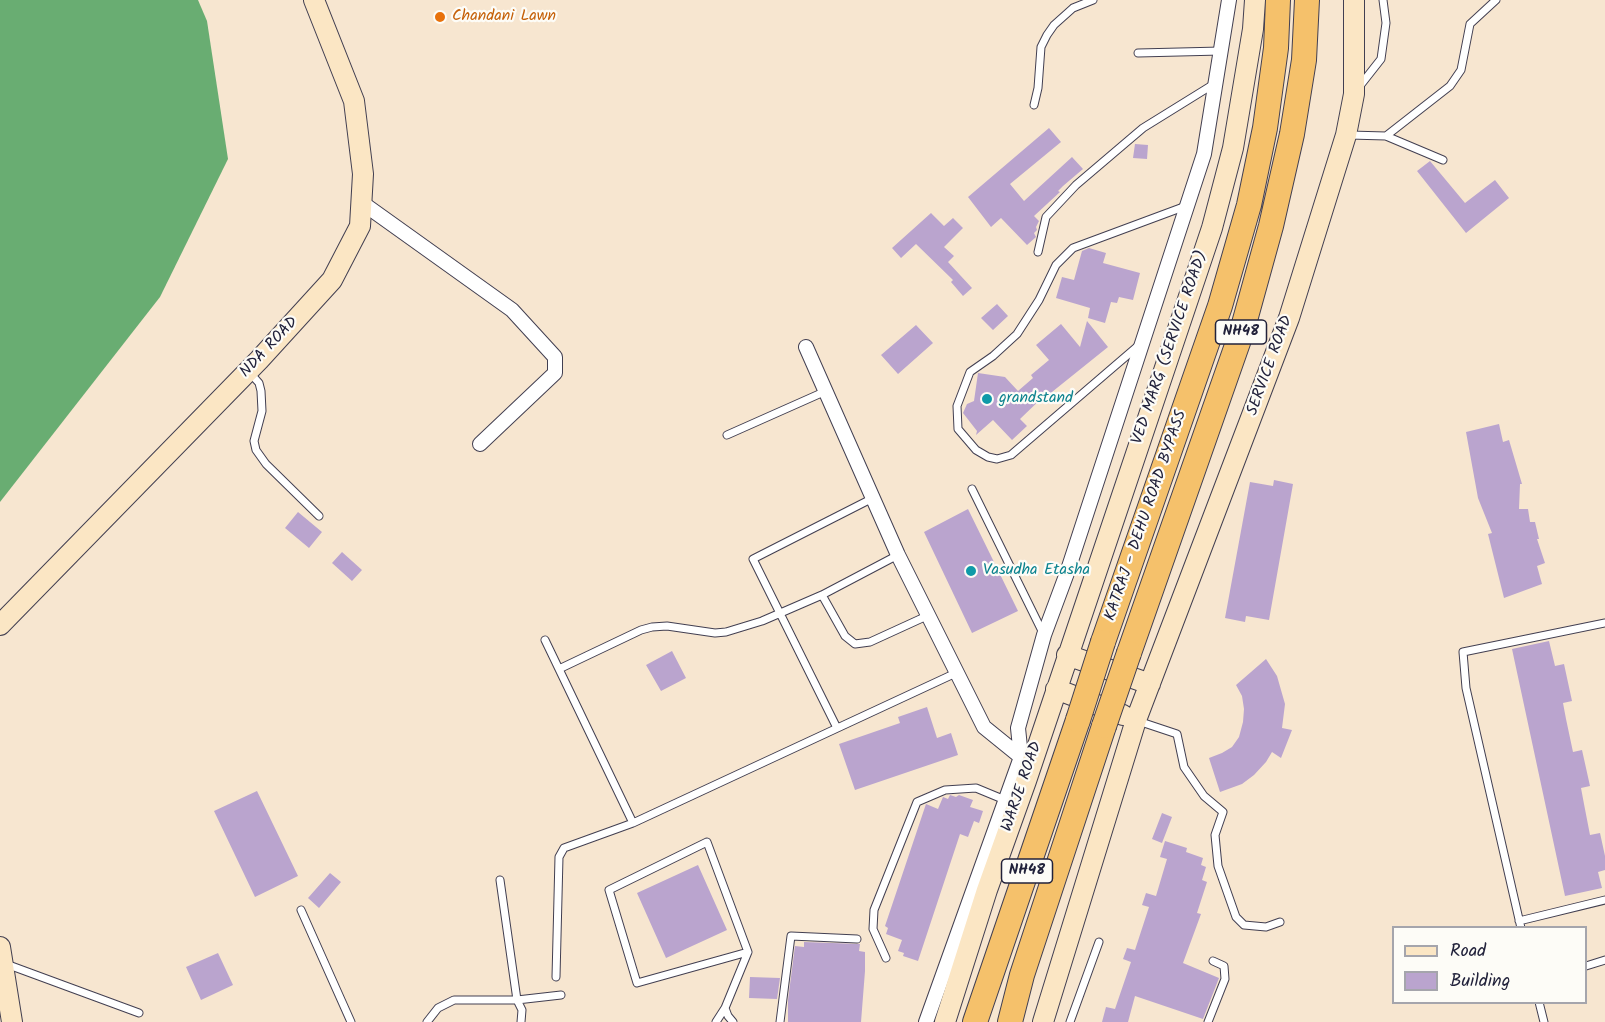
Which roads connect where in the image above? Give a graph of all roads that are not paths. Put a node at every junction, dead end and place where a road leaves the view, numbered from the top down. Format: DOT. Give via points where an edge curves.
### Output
graph roads {
  1 [pos="314,0"];
  2 [pos="1093,0"];
  3 [pos="1228,0"];
  4 [pos="1255,0"];
  5 [pos="1278,0"];
  6 [pos="1307,0"];
  7 [pos="1354,0"];
  8 [pos="1383,0"];
  9 [pos="1496,0"];
  10 [pos="1221,51"];
  11 [pos="1138,53"];
  12 [pos="1216,82"];
  13 [pos="1354,94"];
  14 [pos="1034,105"];
  15 [pos="1346,135"];
  16 [pos="1386,136"];
  17 [pos="1443,160"];
  18 [pos="361,202"];
  19 [pos="1188,205"];
  20 [pos="1038,252"];
  21 [pos="1142,342"];
  22 [pos="806,347"];
  23 [pos="248,371"];
  24 [pos="826,391"];
  25 [pos="727,435"];
  26 [pos="480,444"];
  27 [pos="972,489"];
  28 [pos="873,498"];
  29 [pos="319,516"];
  30 [pos="898,555"];
  31 [pos="822,595"];
  32 [pos="779,614"];
  33 [pos="929,615"];
  34 [pos="1605,623"];
  35 [pos="0,625"];
  36 [pos="1044,635"];
  37 [pos="545,640"];
  38 [pos="1067,655"];
  39 [pos="559,669"];
  40 [pos="958,672"];
  41 [pos="1150,684"];
  42 [pos="1056,688"];
  43 [pos="1136,720"];
  44 [pos="837,728"];
  45 [pos="1025,763"];
  46 [pos="1005,800"];
  47 [pos="633,823"];
  48 [pos="500,880"];
  49 [pos="1605,900"];
  50 [pos="301,910"];
  51 [pos="1280,922"];
  52 [pos="1520,924"];
  53 [pos="857,939"];
  54 [pos="1100,942"];
  55 [pos="748,952"];
  56 [pos="1,955"];
  57 [pos="886,958"];
  58 [pos="1605,960"];
  59 [pos="1213,961"];
  60 [pos="1587,966"];
  61 [pos="556,978"];
  62 [pos="561,995"];
  63 [pos="517,1000"];
  64 [pos="1540,1004"];
  65 [pos="725,1008"];
  66 [pos="139,1013"];
  67 [pos="12,1022"];
  68 [pos="351,1022"];
  69 [pos="428,1022"];
  70 [pos="521,1022"];
  71 [pos="716,1022"];
  72 [pos="733,1022"];
  73 [pos="780,1022"];
  74 [pos="926,1022"];
  75 [pos="945,1022"];
  76 [pos="975,1022"];
  77 [pos="1010,1022"];
  78 [pos="1043,1022"];
  79 [pos="1070,1022"];
  80 [pos="1208,1022"];
  81 [pos="1544,1022"];
  1 -- 18 [label="street, NDA ROAD" via="354,101 363,174"];
  2 -- 14 [label="lane" via="1073,8 1047,34"];
  3 -- 10 [label="street"];
  4 -- 38 [label="street, VED MARG (SERVICE ROAD)" via="1233,148 1212,228"];
  5 -- 76 [label="highway, KATRAJ - DEHU ROAD BYPASS / NH48, bridge" via="1265,128 1249,205 1220,306"];
  6 -- 77 [label="highway, KATRAJ - DEHU ROAD BYPASS / NH48, bridge" via="1292,134 1242,332 1104,726"];
  7 -- 13 [label="street, SERVICE ROAD"];
  8 -- 13 [label="lane" via="1386,23 1381,59"];
  9 -- 16 [label="lane" via="1470,24 1461,70 1450,86"];
  10 -- 11 [label="lane"];
  10 -- 12 [label="street"];
  12 -- 19 [label="street" via="1204,154"];
  12 -- 20 [label="lane" via="1143,128 1076,185 1046,217"];
  13 -- 15 [label="street, SERVICE ROAD"];
  15 -- 16 [label="lane"];
  15 -- 41 [label="street, SERVICE ROAD" via="1289,318"];
  16 -- 17 [label="lane"];
  18 -- 23 [label="street, NDA ROAD" via="360,226 332,280"];
  18 -- 26 [label="street" via="512,310 555,357 555,373"];
  19 -- 21 [label="street"];
  19 -- 21 [label="lane" via="1073,248 1056,265 1017,334 970,372 957,406 958,429 976,450 988,457 1011,455"];
  21 -- 36 [label="street"];
  22 -- 24 [label="street"];
  23 -- 29 [label="lane" via="261,391 256,450"];
  23 -- 35 [label="street, NDA ROAD"];
  24 -- 25 [label="lane"];
  24 -- 28 [label="street"];
  27 -- 36 [label="lane"];
  28 -- 30 [label="street"];
  28 -- 32 [label="lane" via="753,559"];
  30 -- 31 [label="lane"];
  30 -- 33 [label="street"];
  31 -- 32 [label="lane"];
  31 -- 33 [label="lane" via="845,636 855,644 870,642"];
  32 -- 39 [label="lane" via="726,632 667,626 640,630"];
  32 -- 44 [label="lane"];
  33 -- 40 [label="street"];
  34 -- 52 [label="lane" via="1462,652 1466,688"];
  36 -- 45 [label="street" via="1018,728"];
  37 -- 39 [label="lane"];
  38 -- 41 [label="street"];
  38 -- 42 [label="street, VED MARG (SERVICE ROAD)"];
  39 -- 47 [label="lane"];
  40 -- 44 [label="lane"];
  40 -- 45 [label="street" via="984,727"];
  41 -- 43 [label="street, SERVICE ROAD"];
  42 -- 43 [label="street"];
  42 -- 45 [label="street, WARJE ROAD"];
  43 -- 51 [label="lane" via="1177,734 1184,767 1204,796 1223,812 1215,836 1218,866 1236,917 1244,925 1266,927"];
  43 -- 78 [label="street"];
  44 -- 47 [label="lane"];
  45 -- 46 [label="street"];
  45 -- 75 [label="street, WARJE ROAD"];
  46 -- 57 [label="lane" via="976,788 945,790 917,802 874,910 873,929"];
  46 -- 74 [label="street"];
  47 -- 61 [label="lane" via="564,848 559,857"];
  48 -- 63 [label="lane"];
  49 -- 52 [label="lane"];
  50 -- 68 [label="lane"];
  53 -- 73 [label="lane" via="791,936"];
  54 -- 79 [label="lane"];
  55 -- 55 [label="lane" via="707,842 609,890 636,983"];
  55 -- 65 [label="lane"];
  56 -- 66 [label="lane"];
  56 -- 67 [label="street"];
  58 -- 60 [label="lane"];
  59 -- 80 [label="lane" via="1224,966 1225,980"];
  62 -- 63 [label="lane"];
  63 -- 69 [label="lane" via="454,1000 438,1008"];
  63 -- 70 [label="lane" via="522,1010"];
  64 -- 81 [label="lane"];
  65 -- 71 [label="lane"];
  65 -- 72 [label="lane"];
}
